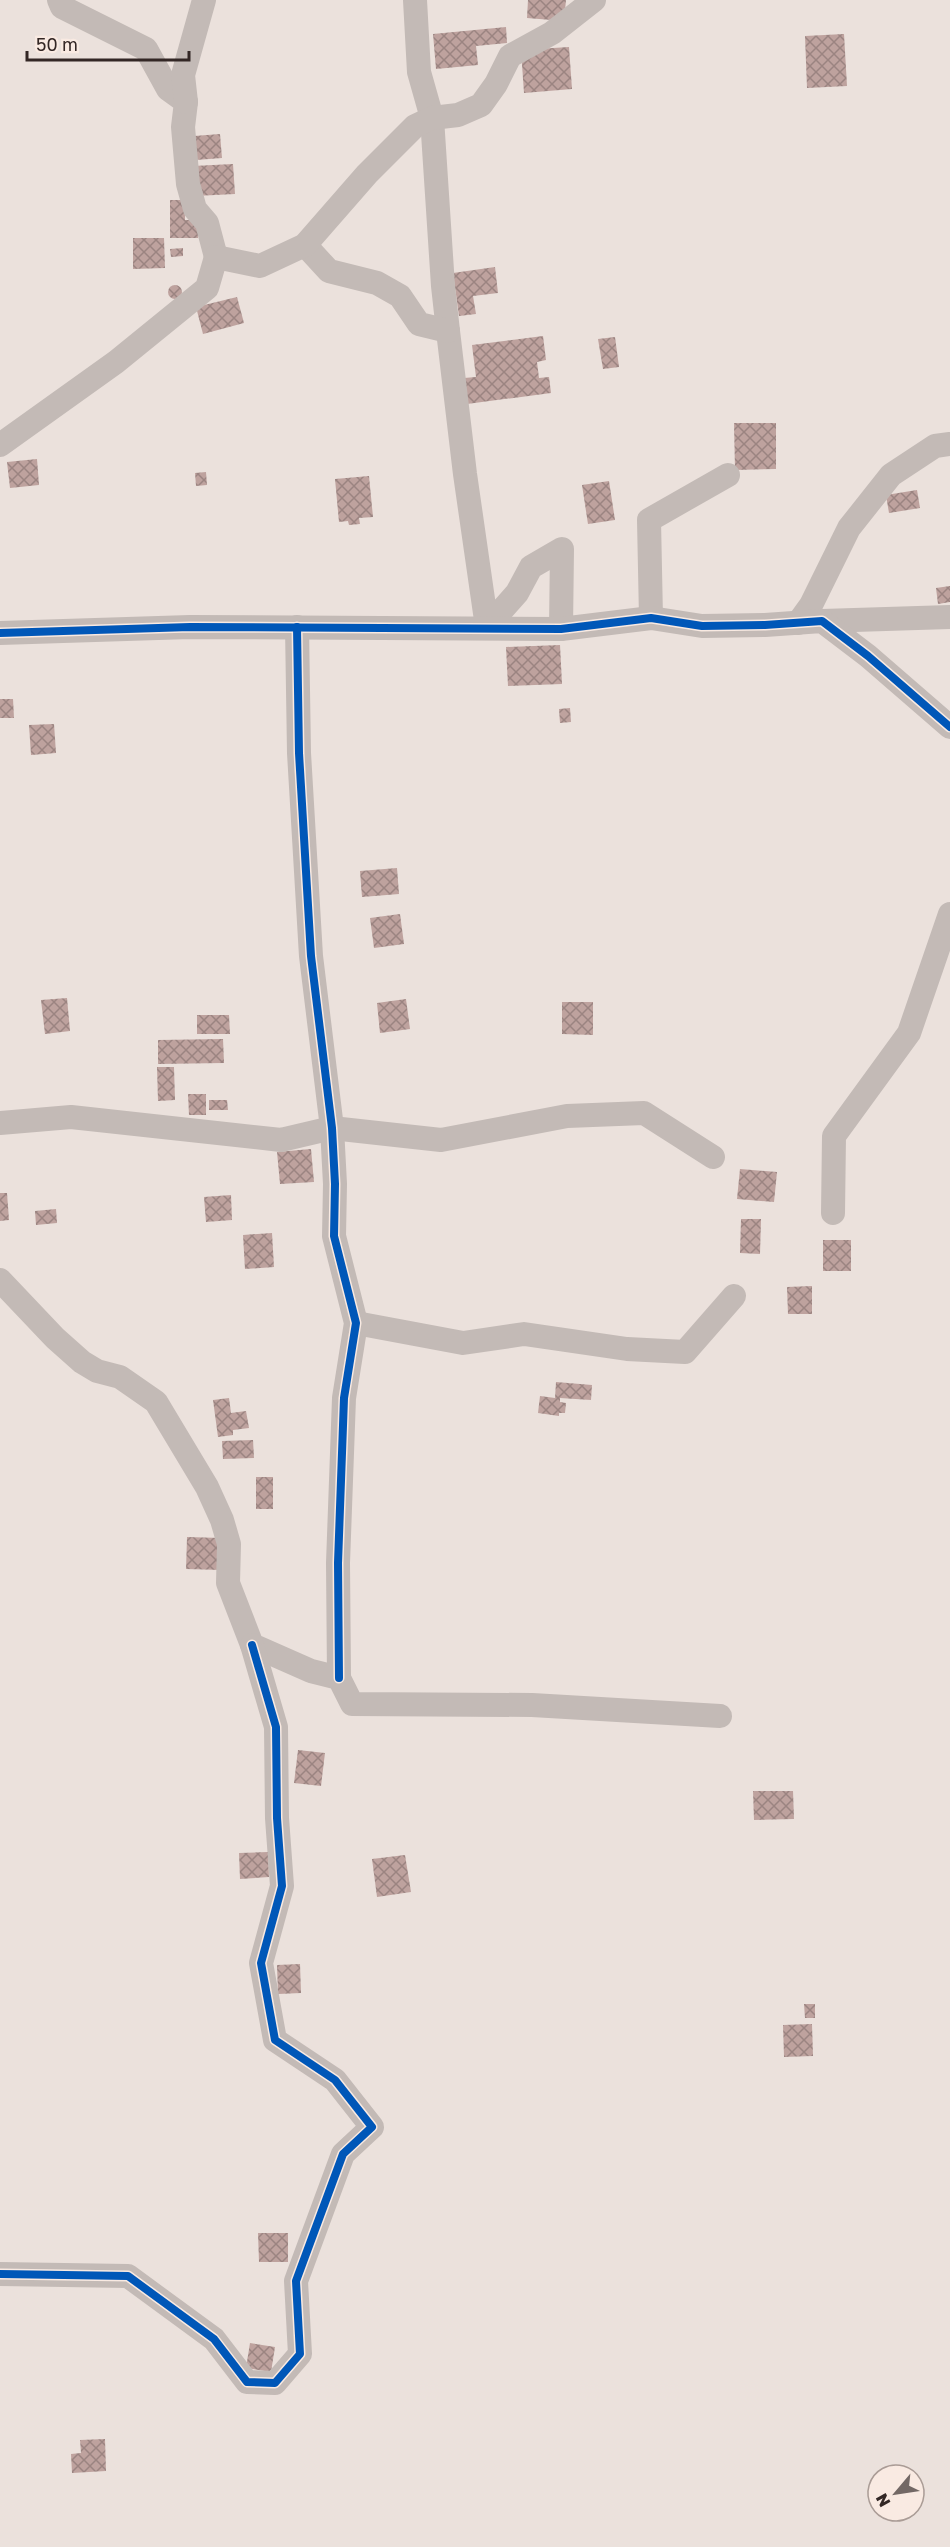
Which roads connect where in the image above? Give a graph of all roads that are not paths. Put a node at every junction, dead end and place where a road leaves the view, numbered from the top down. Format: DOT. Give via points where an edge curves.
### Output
graph roads {
  1 [pos="59,0"];
  2 [pos="204,0"];
  3 [pos="406,0"];
  4 [pos="594,0"];
  5 [pos="416,11"];
  6 [pos="186,102"];
  7 [pos="432,118"];
  8 [pos="305,245"];
  9 [pos="216,257"];
  10 [pos="448,331"];
  11 [pos="950,444"];
  12 [pos="0,445"];
  13 [pos="729,475"];
  14 [pos="950,616"];
  15 [pos="651,618"];
  16 [pos="810,622"];
  17 [pos="297,627"];
  18 [pos="487,627"];
  19 [pos="561,629"];
  20 [pos="0,633"];
  21 [pos="950,727"];
  22 [pos="950,914"];
  23 [pos="0,1123"];
  24 [pos="332,1128"];
  25 [pos="713,1157"];
  26 [pos="833,1213"];
  27 [pos="0,1280"];
  28 [pos="734,1296"];
  29 [pos="356,1323"];
  30 [pos="252,1645"];
  31 [pos="339,1678"];
  32 [pos="720,1716"];
  33 [pos="0,2274"];
  1 -- 6 [label="street" via="62,7 146,49 168,89"];
  2 -- 6 [label="street" via="183,75"];
  3 -- 5 [label="street"];
  4 -- 7 [label="street" via="552,33 510,56 481,105 458,115"];
  5 -- 7 [label="street" via="419,72"];
  6 -- 9 [label="street" via="183,128 188,184 195,209 207,224"];
  7 -- 8 [label="street" via="415,126 394,146"];
  7 -- 10 [label="street"];
  8 -- 9 [label="street" via="260,266"];
  8 -- 10 [label="street" via="329,271 377,283 400,296 419,324"];
  9 -- 12 [label="street" via="207,288 116,362"];
  10 -- 18 [label="street"];
  11 -- 16 [label="street" via="935,446 891,475 849,528 811,605"];
  13 -- 15 [label="street" via="649,520"];
  14 -- 16 [label="street"];
  15 -- 16 [label="street" via="702,626"];
  15 -- 19 [label="street"];
  16 -- 21 [label="street" via="868,656"];
  17 -- 18 [label="street"];
  17 -- 20 [label="street"];
  17 -- 24 [label="street" via="299,753 311,956"];
  18 -- 19 [label="street"];
  18 -- 19 [label="street" via="517,593 531,567 562,549"];
  22 -- 26 [label="street" via="909,1033 834,1136"];
  23 -- 24 [label="street" via="71,1117 281,1140"];
  24 -- 25 [label="street" via="441,1140 567,1116 644,1113"];
  24 -- 29 [label="street" via="334,1236"];
  27 -- 30 [label="street" via="81,1362 120,1377 156,1402 207,1487 222,1520 229,1544 228,1583"];
  28 -- 29 [label="street" via="685,1352 627,1349 524,1334 463,1344"];
  29 -- 31 [label="street" via="344,1398 338,1563"];
  30 -- 31 [label="street" via="311,1671"];
  30 -- 33 [label="street" via="276,1727 282,1886 261,1963 275,2040 334,2080 372,2127 343,2154 296,2281 300,2354 275,2383 247,2382 214,2339 128,2276"];
  31 -- 32 [label="street" via="352,1704 532,1705"];
}
